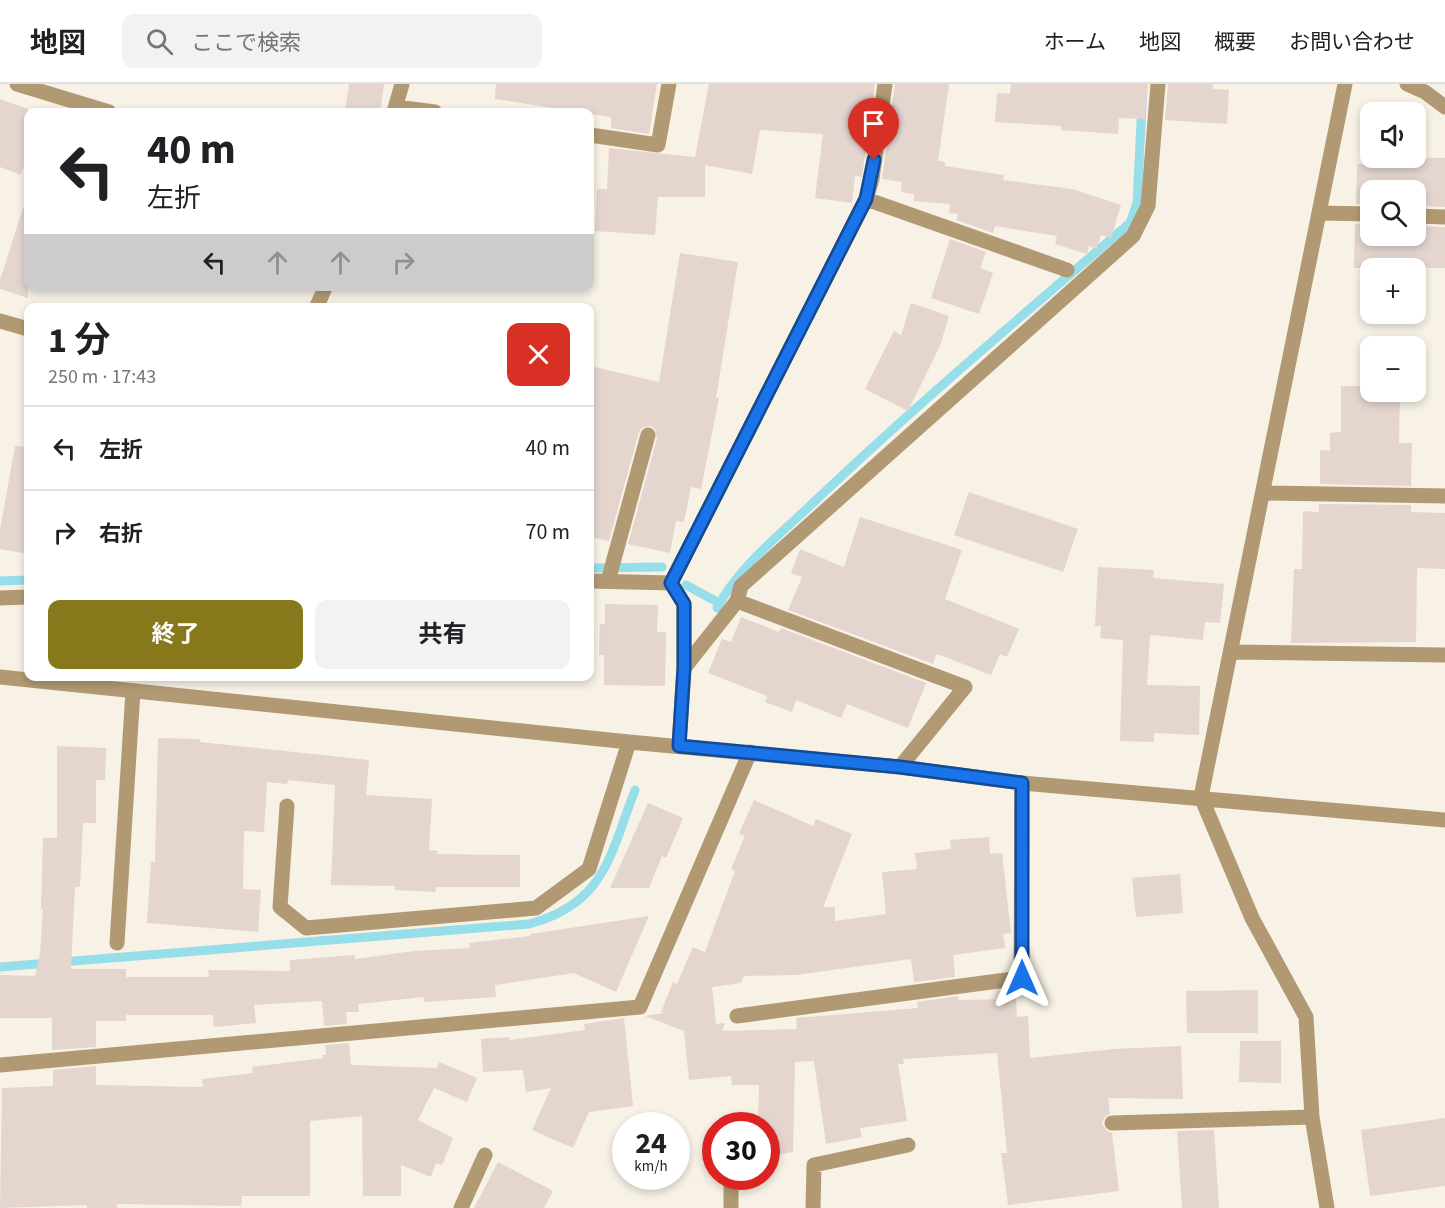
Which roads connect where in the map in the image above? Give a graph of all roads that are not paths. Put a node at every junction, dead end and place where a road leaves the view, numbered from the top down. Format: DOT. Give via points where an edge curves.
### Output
graph roads {
  1 [pos="17,84"];
  2 [pos="402,84"];
  3 [pos="669,84"];
  4 [pos="885,84"];
  5 [pos="1158,84"];
  6 [pos="1345,84"];
  7 [pos="1407,84"];
  8 [pos="1445,107"];
  9 [pos="96,108"];
  10 [pos="396,108"];
  11 [pos="594,136"];
  12 [pos="866,199"];
  13 [pos="1320,213"];
  14 [pos="1360,214"];
  15 [pos="1426,216"];
  16 [pos="1445,217"];
  17 [pos="1067,270"];
  18 [pos="0,321"];
  19 [pos="24,328"];
  20 [pos="648,435"];
  21 [pos="1263,493"];
  22 [pos="1445,496"];
  23 [pos="610,571"];
  24 [pos="594,579"];
  25 [pos="671,583"];
  26 [pos="24,597"];
  27 [pos="0,598"];
  28 [pos="737,601"];
  29 [pos="1231,651"];
  30 [pos="1445,655"];
  31 [pos="684,668"];
  32 [pos="0,677"];
  33 [pos="24,680"];
  34 [pos="38,681"];
  35 [pos="133,691"];
  36 [pos="628,742"];
  37 [pos="679,746"];
  38 [pos="750,752"];
  39 [pos="900,767"];
  40 [pos="1022,783"];
  41 [pos="1201,797"];
  42 [pos="287,806"];
  43 [pos="1445,820"];
  44 [pos="117,943"];
  45 [pos="736,1016"];
  46 [pos="0,1065"];
  47 [pos="1312,1117"];
  48 [pos="1112,1123"];
  49 [pos="908,1146"];
  50 [pos="485,1155"];
  51 [pos="731,1190"];
  52 [pos="461,1208"];
  53 [pos="730,1208"];
  54 [pos="813,1208"];
  55 [pos="1327,1208"];
  1 -- 9 [label="street"];
  2 -- 10 [label="street"];
  3 -- 11 [label="street" via="658,145"];
  4 -- 12 [label="street"];
  5 -- 28 [label="street" via="1148,206 1133,236 741,586"];
  6 -- 13 [label="street"];
  7 -- 8 [label="street"];
  12 -- 17 [label="street"];
  12 -- 25 [label="street"];
  13 -- 14 [label="street"];
  13 -- 21 [label="street"];
  15 -- 16 [label="street"];
  18 -- 19 [label="street"];
  20 -- 23 [label="street"];
  21 -- 22 [label="street"];
  21 -- 29 [label="street"];
  23 -- 24 [label="street"];
  23 -- 25 [label="street"];
  25 -- 31 [label="street" via="684,604"];
  26 -- 27 [label="street"];
  28 -- 31 [label="street"];
  28 -- 39 [label="street" via="965,687"];
  29 -- 30 [label="street"];
  29 -- 41 [label="street"];
  31 -- 37 [label="street"];
  32 -- 33 [label="street"];
  34 -- 35 [label="street"];
  35 -- 36 [label="street"];
  35 -- 44 [label="street"];
  36 -- 37 [label="street"];
  36 -- 42 [label="street" via="589,869 536,908 306,928 280,907"];
  37 -- 38 [label="street"];
  38 -- 39 [label="street"];
  38 -- 46 [label="street" via="640,1007"];
  39 -- 40 [label="street"];
  40 -- 41 [label="street"];
  40 -- 45 [label="street" via="1022,978"];
  41 -- 43 [label="street"];
  41 -- 47 [label="street" via="1252,918 1306,1017"];
  47 -- 48 [label="street"];
  47 -- 55 [label="street"];
  49 -- 54 [label="street" via="814,1165"];
  50 -- 52 [label="street"];
  51 -- 53 [label="street"];
}
